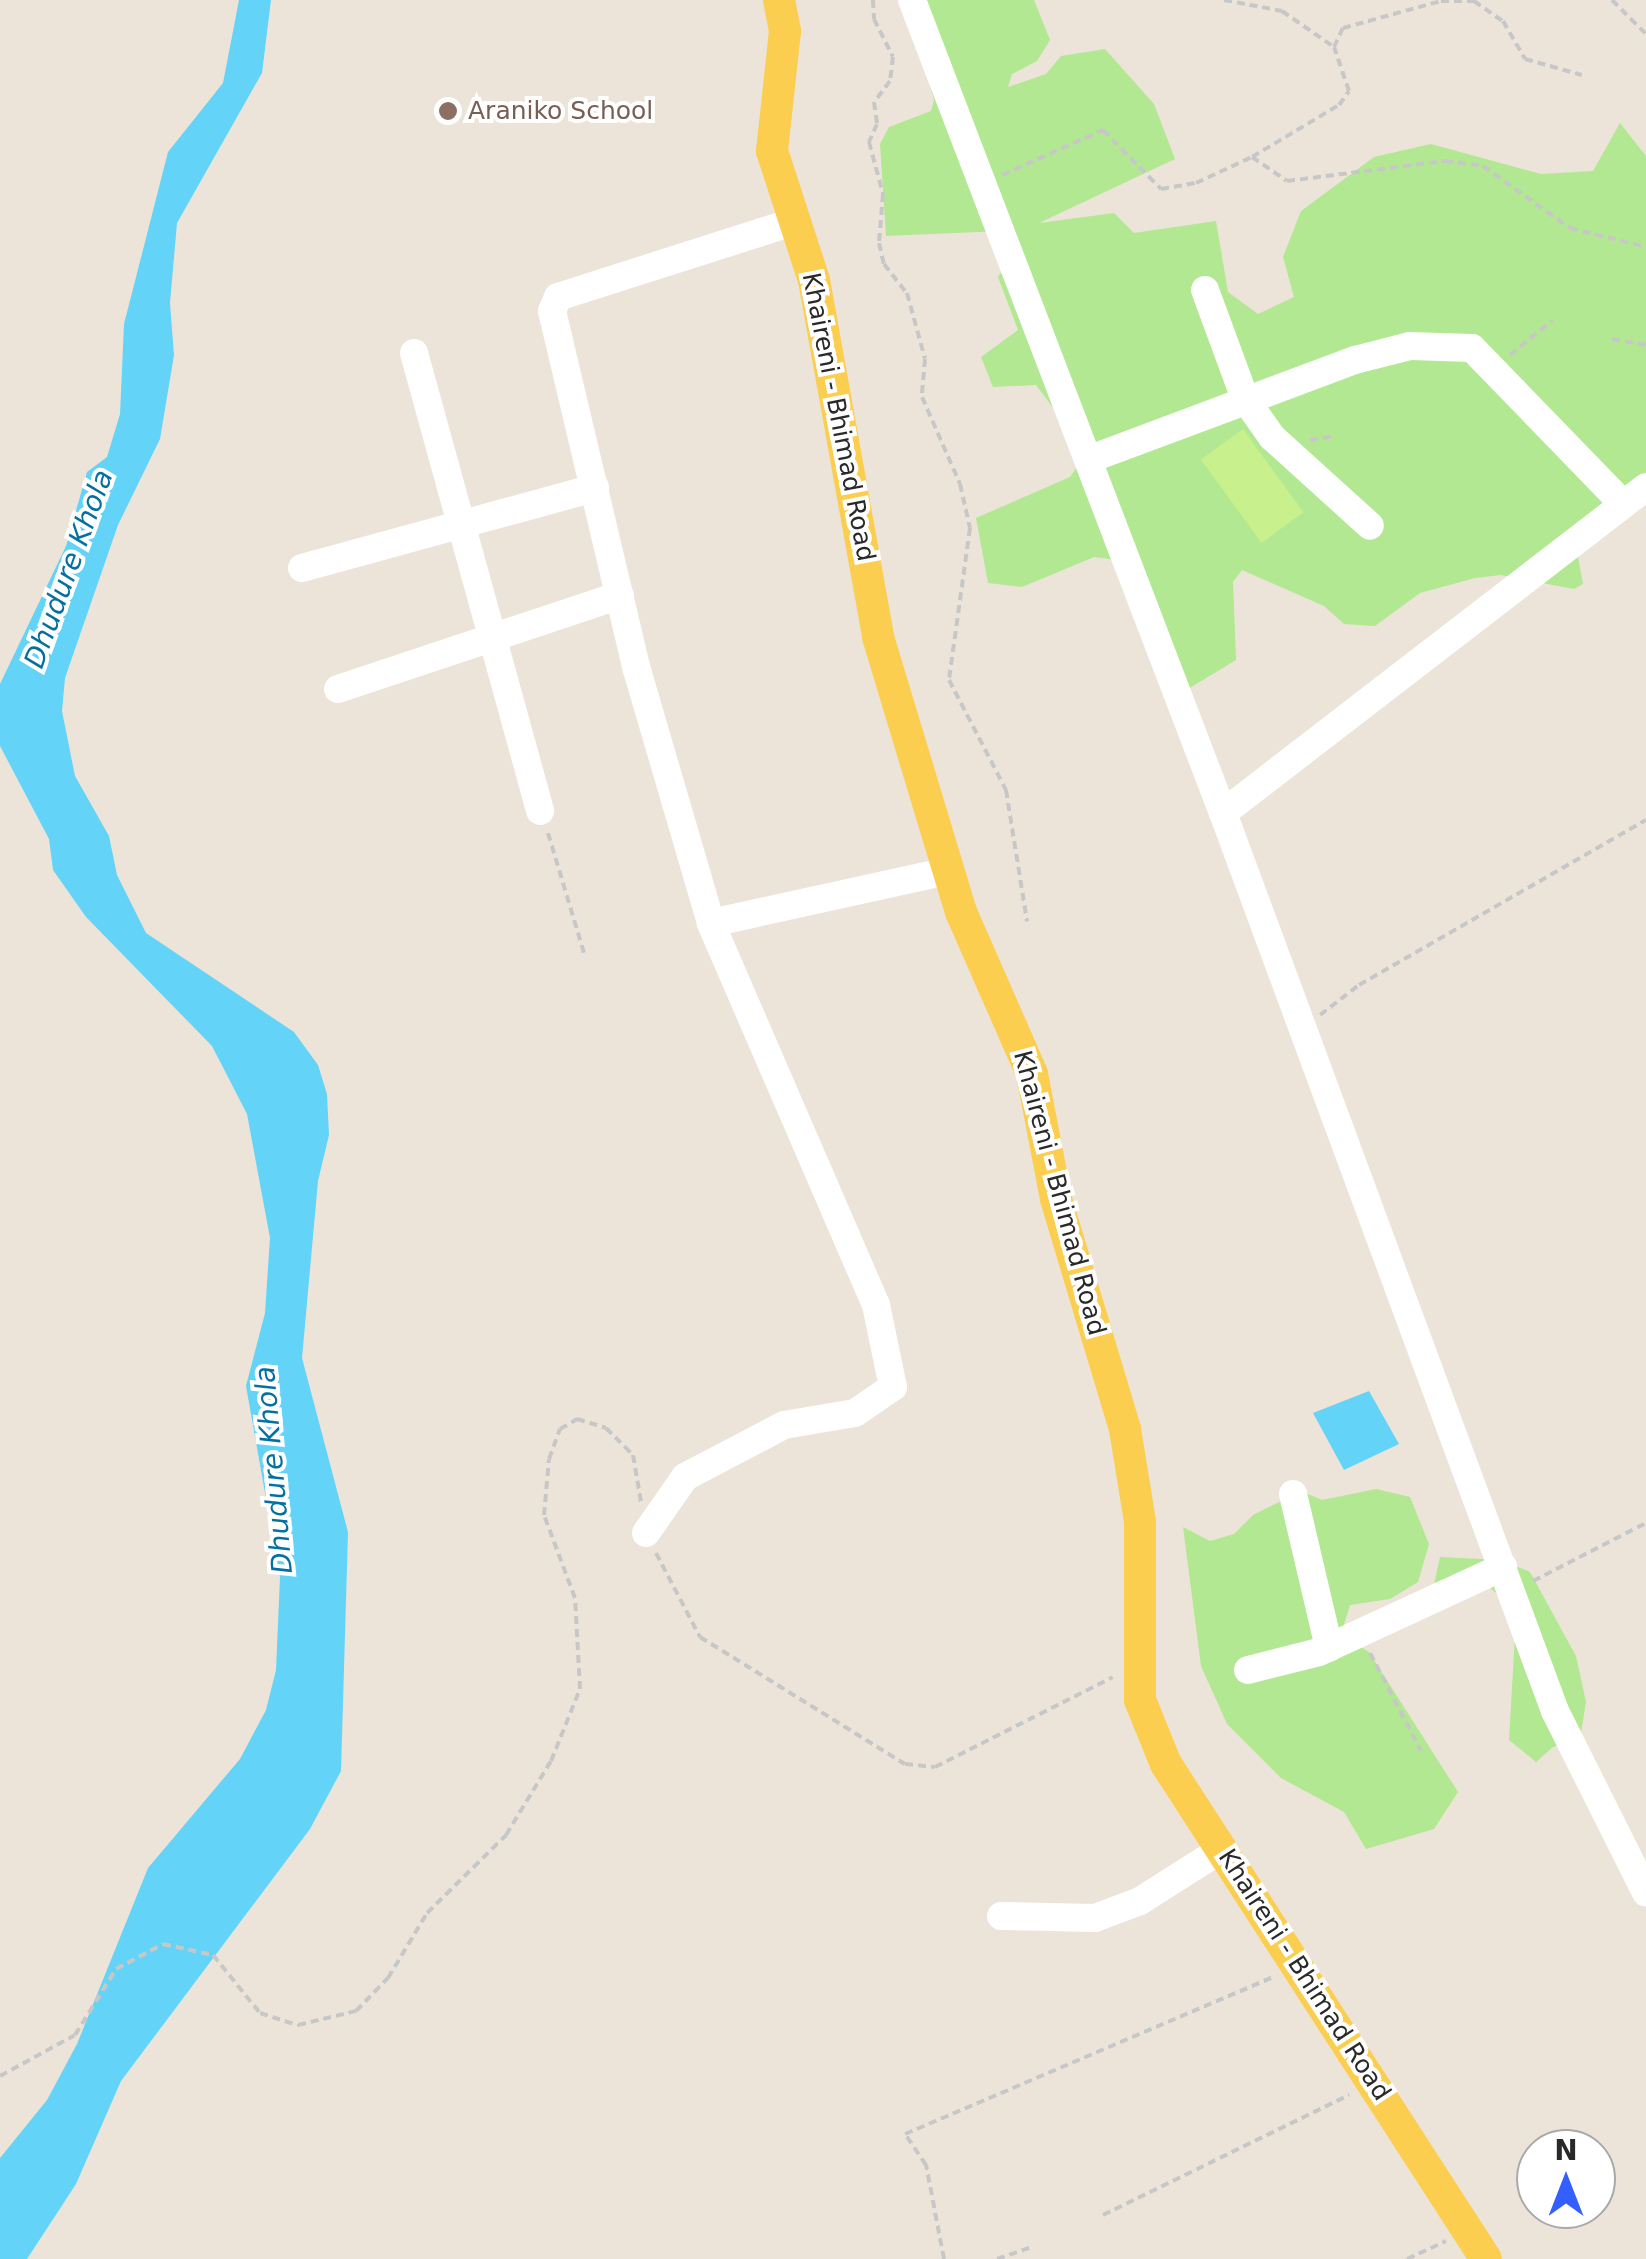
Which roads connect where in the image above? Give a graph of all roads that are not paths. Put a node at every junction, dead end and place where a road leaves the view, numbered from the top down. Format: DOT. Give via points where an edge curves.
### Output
graph roads {
  1 [pos="779,0"];
  2 [pos="912,0"];
  3 [pos="796,221"];
  4 [pos="1204,290"];
  5 [pos="414,354"];
  6 [pos="1245,398"];
  7 [pos="1090,458"];
  8 [pos="1646,487"];
  9 [pos="596,488"];
  10 [pos="1623,504"];
  11 [pos="458,526"];
  12 [pos="1370,526"];
  13 [pos="302,568"];
  14 [pos="620,596"];
  15 [pos="491,641"];
  16 [pos="338,689"];
  17 [pos="540,810"];
  18 [pos="1223,813"];
  19 [pos="948,871"];
  20 [pos="710,924"];
  21 [pos="1293,1494"];
  22 [pos="646,1533"];
  23 [pos="1506,1574"];
  24 [pos="1329,1648"];
  25 [pos="1248,1670"];
  26 [pos="1222,1849"];
  27 [pos="1646,1892"];
  28 [pos="1001,1916"];
  29 [pos="1486,2259"];
  1 -- 3 [label="main road, Khaireni - Bhimad Road" via="786,31 770,134"];
  2 -- 7 [label="street"];
  3 -- 9 [label="street" via="558,297 552,311"];
  3 -- 19 [label="main road, Khaireni - Bhimad Road" via="814,280 878,637"];
  4 -- 6 [label="street"];
  5 -- 11 [label="street"];
  6 -- 7 [label="street"];
  6 -- 10 [label="street" via="1410,346 1472,348"];
  6 -- 12 [label="street" via="1272,437"];
  7 -- 18 [label="street"];
  8 -- 10 [label="street"];
  9 -- 11 [label="street"];
  9 -- 14 [label="street"];
  10 -- 18 [label="street"];
  11 -- 13 [label="street"];
  11 -- 15 [label="street"];
  14 -- 15 [label="street"];
  14 -- 20 [label="street"];
  15 -- 16 [label="street"];
  15 -- 17 [label="street"];
  18 -- 23 [label="street"];
  19 -- 20 [label="street"];
  19 -- 26 [label="main road, Khaireni - Bhimad Road" via="1032,1074 1056,1199 1125,1429 1140,1522 1136,1668 1151,1732"];
  20 -- 22 [label="street" via="876,1305 893,1386 884,1399 854,1412 784,1425 685,1477"];
  21 -- 24 [label="street"];
  23 -- 24 [label="street"];
  23 -- 27 [label="street" via="1556,1711"];
  24 -- 25 [label="street"];
  26 -- 28 [label="street" via="1140,1901 1096,1918"];
  26 -- 29 [label="main road, Khaireni - Bhimad Road"];
}
